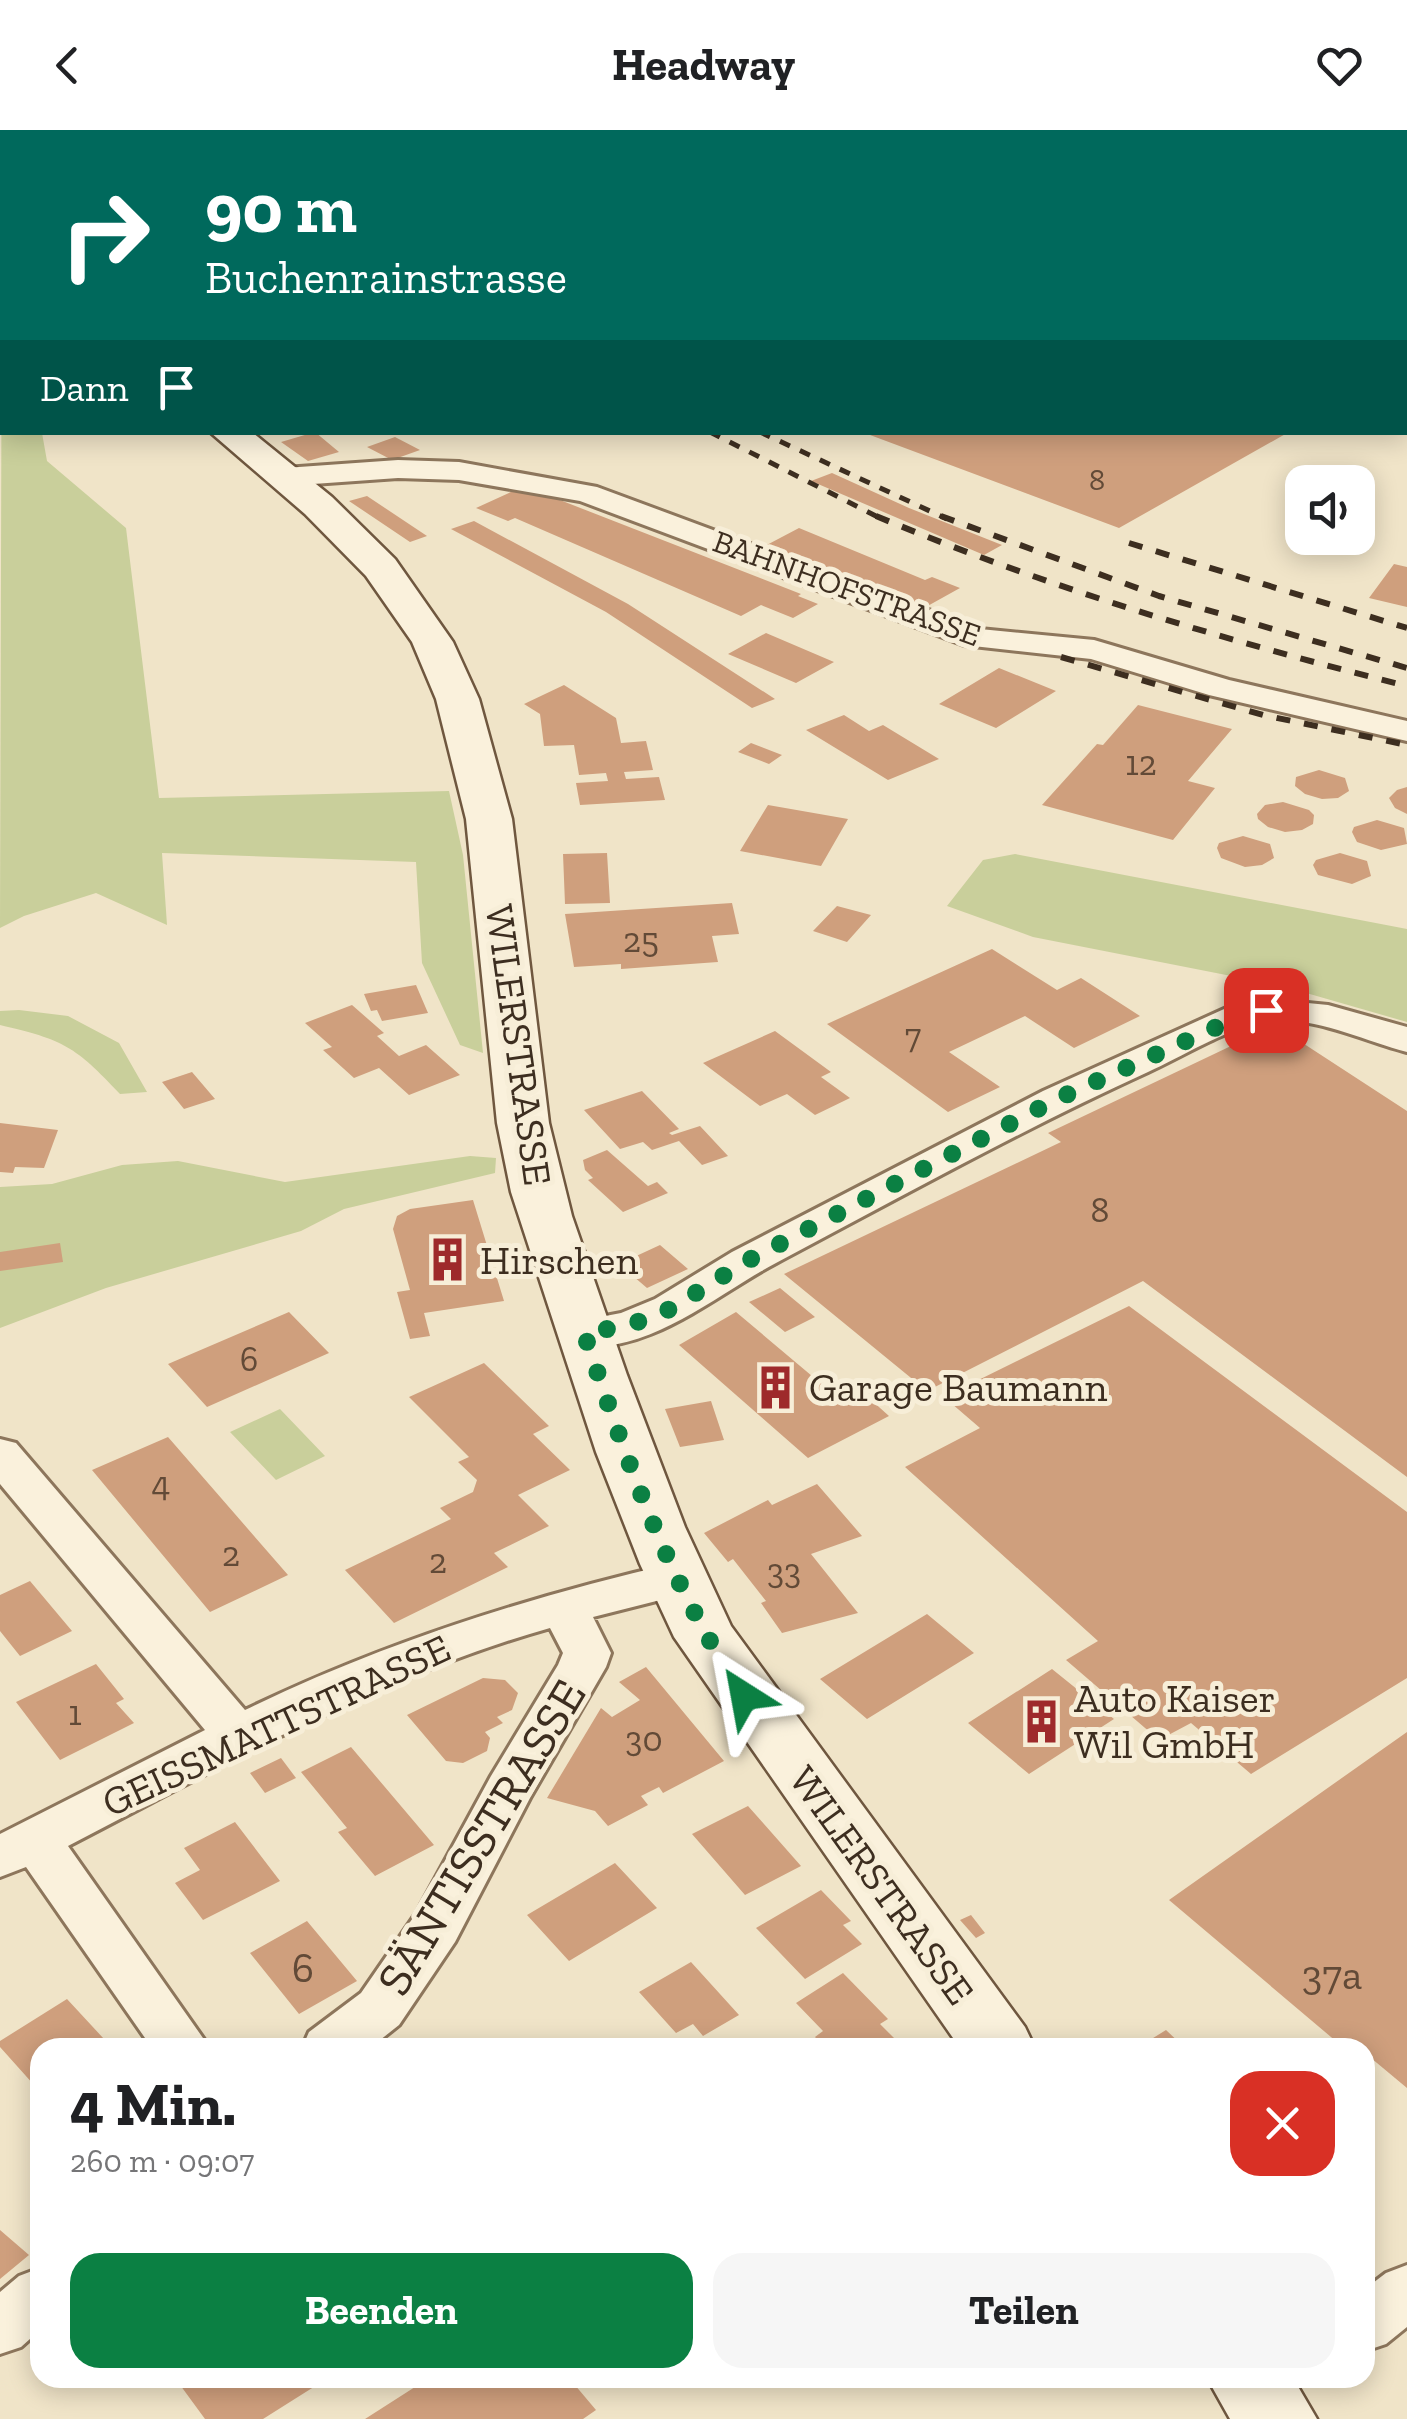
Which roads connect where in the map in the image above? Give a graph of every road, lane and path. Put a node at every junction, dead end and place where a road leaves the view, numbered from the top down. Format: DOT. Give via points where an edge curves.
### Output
graph roads {
  1 [pos="232,435"];
  2 [pos="285,476"];
  3 [pos="1407,731"];
  4 [pos="1407,1040"];
  5 [pos="584,1333"];
  6 [pos="0,1454"];
  7 [pos="676,1580"];
  8 [pos="564,1608"];
  9 [pos="238,1736"];
  10 [pos="17,1848"];
  11 [pos="175,2038"];
  12 [pos="342,2038"];
  13 [pos="993,2038"];
  14 [pos="1407,2291"];
  15 [pos="30,2302"];
  16 [pos="1375,2317"];
  17 [pos="0,2328"];
  1 -- 2 [label="main road, WILERSTRASSE"];
  2 -- 3 [label="street, BAHNHOFSTRASSE" via="460,472 587,493 975,638 1094,650"];
  2 -- 5 [label="main road, WILERSTRASSE" via="334,517 400,592 457,692 489,822 525,1139"];
  4 -- 5 [label="street" via="1306,1012 1248,1013 1057,1099 747,1261 670,1309"];
  5 -- 7 [label="main road, WILERSTRASSE"];
  6 -- 9 [label="street"];
  7 -- 8 [label="street, GEISSMATTSTRASSE"];
  7 -- 13 [label="main road, WILERSTRASSE" via="744,1696"];
  8 -- 9 [label="street, GEISSMATTSTRASSE" via="385,1666"];
  8 -- 12 [label="street, SÄNTISSTRASSE" via="587,1653 582,1667 436,1926 380,2009"];
  9 -- 10 [label="street, GEISSMATTSTRASSE"];
  10 -- 11 [label="street"];
  14 -- 16 [label="street"];
  15 -- 17 [label="street"];
}
